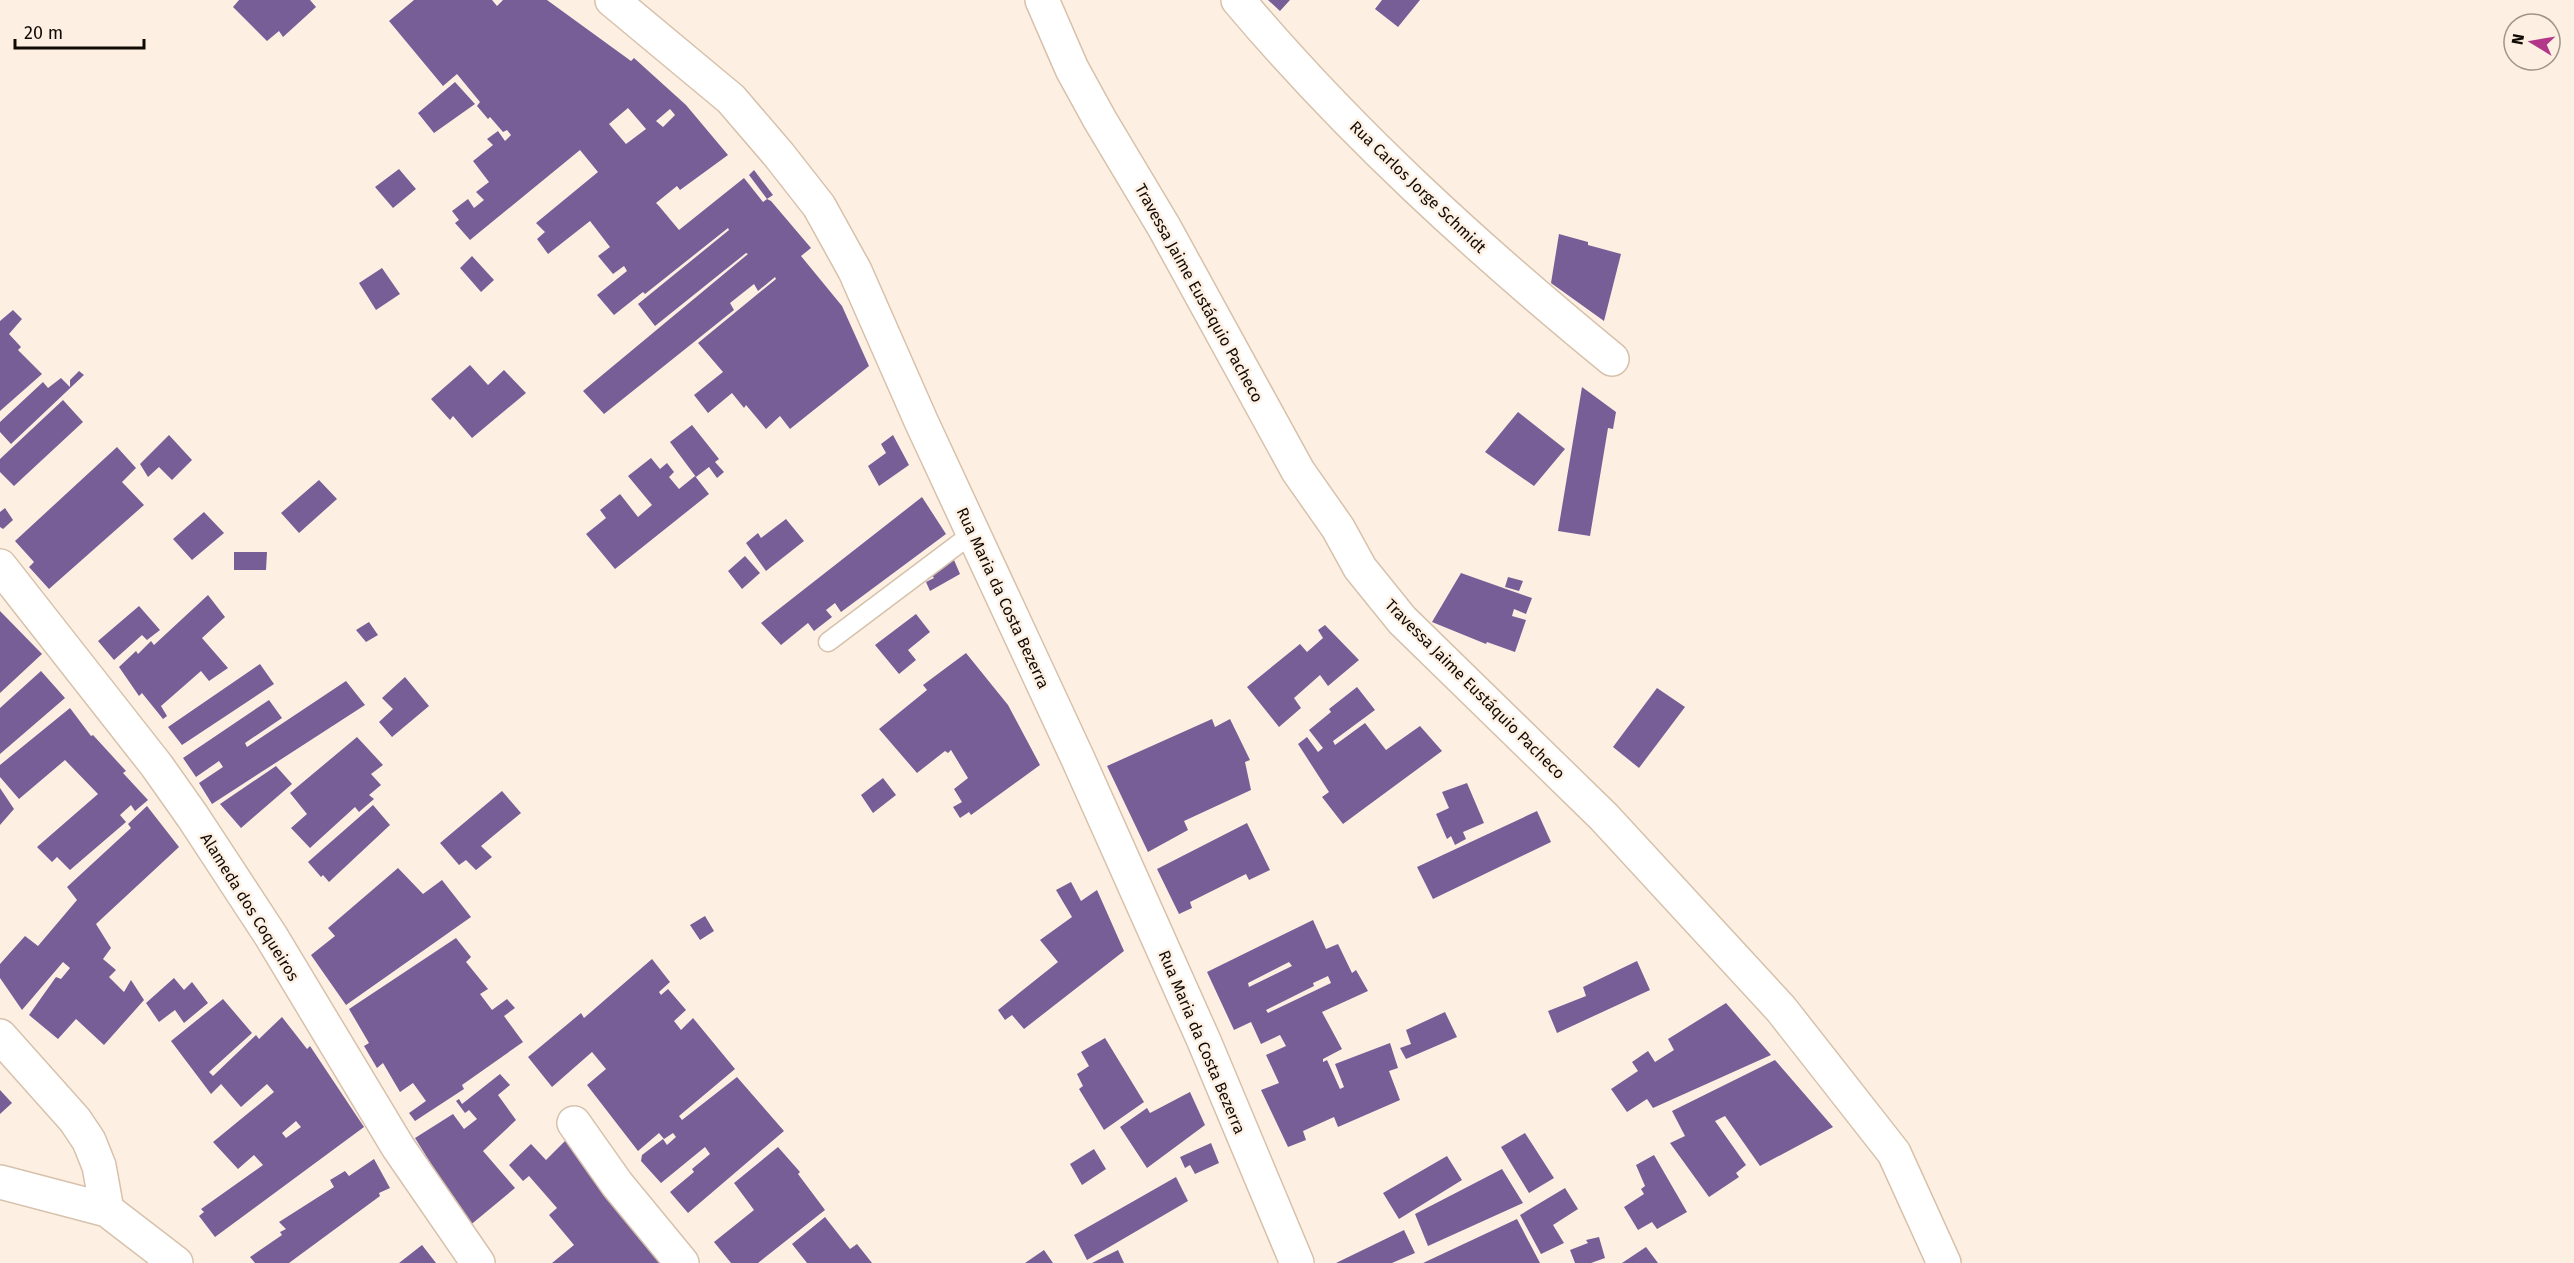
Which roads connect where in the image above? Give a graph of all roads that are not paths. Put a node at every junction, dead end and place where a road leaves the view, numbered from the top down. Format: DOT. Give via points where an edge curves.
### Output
graph roads {
  1 [pos="612,0"];
  2 [pos="1042,0"];
  3 [pos="1238,0"];
  4 [pos="1612,359"];
  5 [pos="973,533"];
  6 [pos="0,566"];
  7 [pos="828,642"];
  8 [pos="0,1036"];
  9 [pos="574,1123"];
  10 [pos="0,1182"];
  11 [pos="107,1210"];
  12 [pos="176,1263"];
  13 [pos="478,1263"];
  14 [pos="682,1263"];
  15 [pos="1297,1263"];
  16 [pos="1944,1263"];
  1 -- 5 [label="street, Rua Maria da Costa Bezerra" via="731,99 819,206 855,271"];
  2 -- 16 [label="street, Travessa Jaime Eustáquio Pacheco" via="1072,69 1100,120 1164,227 1298,471 1338,528 1360,568 1402,620 1604,817 1781,1008 1894,1153"];
  3 -- 4 [label="street, Rua Carlos Jorge Schmidt" via="1280,50 1395,170 1519,282"];
  5 -- 7 [label="lane"];
  5 -- 15 [label="street, Rua Maria da Costa Bezerra" via="1199,1030"];
  6 -- 13 [label="street, Alameda dos Coqueiros" via="193,817 271,936 398,1147"];
  8 -- 11 [label="street" via="89,1141 99,1166"];
  9 -- 14 [label="street" via="617,1184"];
  10 -- 11 [label="street"];
  11 -- 12 [label="street"];
}
